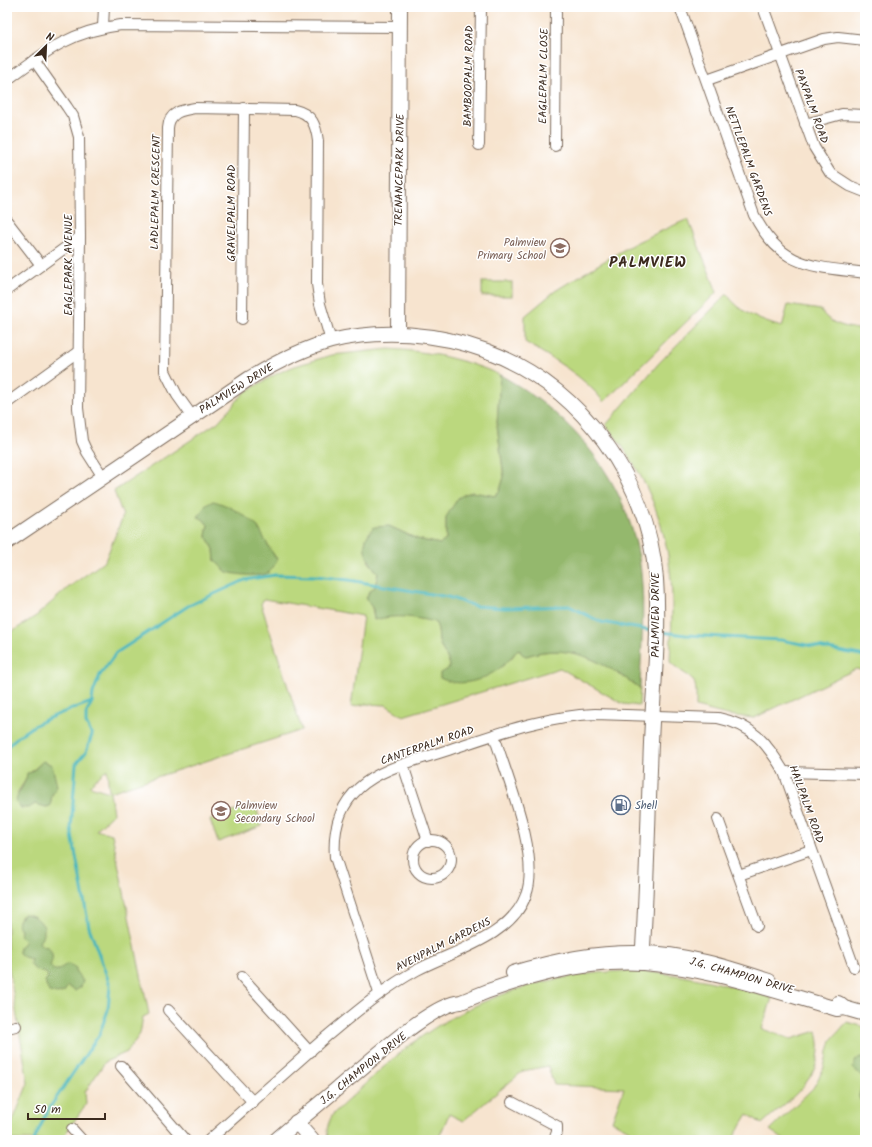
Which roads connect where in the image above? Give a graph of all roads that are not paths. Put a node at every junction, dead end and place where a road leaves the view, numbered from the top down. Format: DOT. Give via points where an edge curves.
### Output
graph roads {
  1 [pos="104,7"];
  2 [pos="400,7"];
  3 [pos="481,7"];
  4 [pos="556,7"];
  5 [pos="680,7"];
  6 [pos="763,7"];
  7 [pos="103,27"];
  8 [pos="400,27"];
  9 [pos="865,40"];
  10 [pos="781,53"];
  11 [pos="34,60"];
  12 [pos="7,80"];
  13 [pos="707,80"];
  14 [pos="244,108"];
  15 [pos="865,115"];
  16 [pos="805,124"];
  17 [pos="479,145"];
  18 [pos="555,146"];
  19 [pos="865,192"];
  20 [pos="7,221"];
  21 [pos="80,237"];
  22 [pos="40,265"];
  23 [pos="865,273"];
  24 [pos="7,290"];
  25 [pos="242,319"];
  26 [pos="398,333"];
  27 [pos="331,341"];
  28 [pos="79,351"];
  29 [pos="7,403"];
  30 [pos="192,416"];
  31 [pos="103,477"];
  32 [pos="7,542"];
  33 [pos="652,716"];
  34 [pos="494,735"];
  35 [pos="403,765"];
  36 [pos="784,772"];
  37 [pos="865,774"];
  38 [pos="718,819"];
  39 [pos="428,841"];
  40 [pos="811,850"];
  41 [pos="739,875"];
  42 [pos="757,926"];
  43 [pos="642,958"];
  44 [pos="854,967"];
  45 [pos="242,977"];
  46 [pos="379,993"];
  47 [pos="168,1010"];
  48 [pos="865,1014"];
  49 [pos="310,1052"];
  50 [pos="121,1066"];
  51 [pos="252,1102"];
  52 [pos="512,1102"];
  53 [pos="296,1122"];
  54 [pos="72,1129"];
  55 [pos="82,1140"];
  56 [pos="185,1140"];
  57 [pos="210,1140"];
  58 [pos="276,1140"];
  59 [pos="312,1140"];
  60 [pos="554,1140"];
  1 -- 7 [label="street"];
  2 -- 8 [label="street, TRENANCEPARK DRIVE"];
  3 -- 17 [label="street, BAMBOOPALM ROAD"];
  4 -- 18 [label="street, EAGLEPALM CLOSE"];
  5 -- 13 [label="street, NETTLEPALM GARDENS"];
  6 -- 10 [label="street, PAXPALM ROAD"];
  7 -- 8 [label="street"];
  7 -- 11 [label="street" via="64,40"];
  8 -- 26 [label="street, TRENANCEPARK DRIVE"];
  9 -- 10 [label="street" via="832,37"];
  10 -- 13 [label="street"];
  10 -- 16 [label="street, PAXPALM ROAD"];
  11 -- 12 [label="street"];
  11 -- 21 [label="street, EAGLEPARK AVENUE" via="68,107 76,126 79,146"];
  13 -- 23 [label="street, NETTLEPALM GARDENS" via="754,215 766,236 784,254 809,265"];
  14 -- 25 [label="street, GRAVELPALM ROAD"];
  14 -- 27 [label="street, LADLEPALM CRESCENT" via="295,110 304,112 314,122 318,141 317,284"];
  14 -- 30 [label="street, LADLEPALM CRESCENT" via="182,110 174,114 168,122 164,371"];
  15 -- 16 [label="street" via="842,114"];
  16 -- 19 [label="street, PAXPALM ROAD" via="814,147 830,173"];
  20 -- 22 [label="street"];
  21 -- 22 [label="street"];
  21 -- 28 [label="street, EAGLEPARK AVENUE"];
  22 -- 24 [label="street"];
  26 -- 27 [label="street, PALMVIEW DRIVE"];
  26 -- 33 [label="street, PALMVIEW DRIVE" via="450,340 502,357 526,369 571,403 612,451 628,479 651,538 657,608"];
  27 -- 30 [label="street, PALMVIEW DRIVE" via="276,363"];
  28 -- 29 [label="street"];
  28 -- 31 [label="street, EAGLEPARK AVENUE" via="79,427 87,452"];
  30 -- 31 [label="street, PALMVIEW DRIVE"];
  31 -- 32 [label="street, PALMVIEW DRIVE"];
  33 -- 34 [label="street, CANTERPALM ROAD" via="575,715"];
  33 -- 36 [label="street, HAILPALM ROAD" via="718,718 742,725 766,744"];
  33 -- 43 [label="street, PALMVIEW DRIVE"];
  34 -- 35 [label="street, CANTERPALM ROAD"];
  34 -- 46 [label="street, AVENPALM GARDENS" via="529,851 531,866 526,895 513,918 500,929 416,971"];
  35 -- 39 [label="street"];
  35 -- 46 [label="street, CANTERPALM ROAD" via="373,777 349,798 336,825 334,842 335,857"];
  36 -- 37 [label="street"];
  36 -- 40 [label="street, HAILPALM ROAD"];
  38 -- 41 [label="street"];
  40 -- 41 [label="street"];
  40 -- 44 [label="street, HAILPALM ROAD"];
  41 -- 42 [label="street"];
  43 -- 48 [label="street, J.G. CHAMPION DRIVE" via="704,963 749,974"];
  43 -- 53 [label="street, J.G. CHAMPION DRIVE" via="585,956 538,965 487,983 457,998 416,1025"];
  45 -- 49 [label="street"];
  46 -- 49 [label="street, AVENPALM GARDENS"];
  47 -- 51 [label="street"];
  49 -- 51 [label="street, AVENPALM GARDENS"];
  50 -- 56 [label="street"];
  51 -- 57 [label="street, AVENPALM GARDENS"];
  52 -- 60 [label="street" via="557,1126"];
  53 -- 58 [label="street, J.G. CHAMPION DRIVE"];
  53 -- 59 [label="street"];
  54 -- 55 [label="street"];
}
